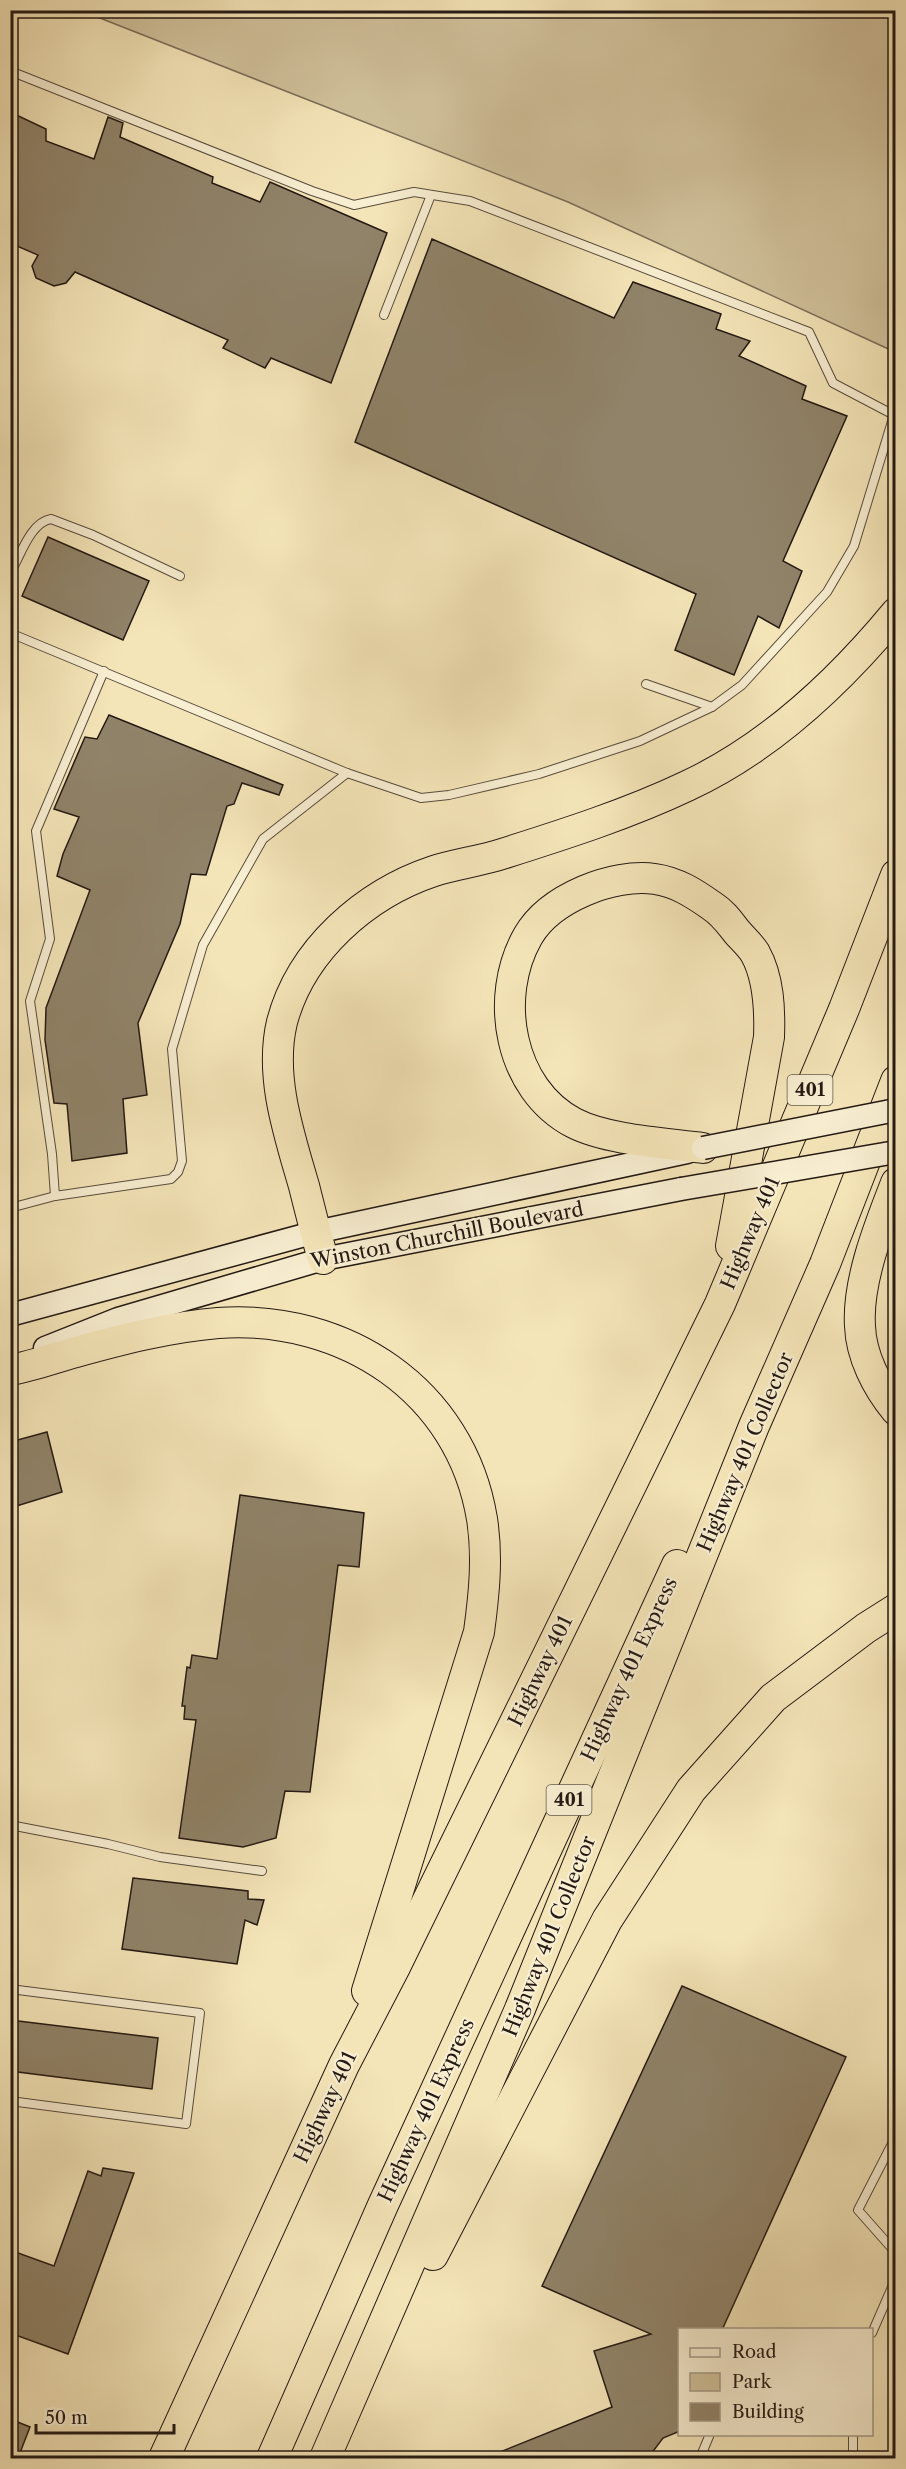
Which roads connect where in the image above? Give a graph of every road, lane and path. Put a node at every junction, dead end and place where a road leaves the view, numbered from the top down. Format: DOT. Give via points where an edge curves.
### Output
graph roads {
  1 [pos="10,71"];
  2 [pos="431,195"];
  3 [pos="384,315"];
  4 [pos="10,565"];
  5 [pos="180,576"];
  6 [pos="896,613"];
  7 [pos="10,633"];
  8 [pos="104,671"];
  9 [pos="646,684"];
  10 [pos="712,707"];
  11 [pos="347,773"];
  12 [pos="896,875"];
  13 [pos="896,1081"];
  14 [pos="896,1110"];
  15 [pos="883,1147"];
  16 [pos="703,1148"];
  17 [pos="896,1183"];
  18 [pos="55,1196"];
  19 [pos="10,1208"];
  20 [pos="320,1245"];
  21 [pos="720,1304"];
  22 [pos="10,1315"];
  23 [pos="10,1362"];
  24 [pos="10,1370"];
  25 [pos="896,1410"];
  26 [pos="896,1609"];
  27 [pos="10,1825"];
  28 [pos="262,1872"];
  29 [pos="10,1989"];
  30 [pos="344,2065"];
  31 [pos="10,2102"];
  32 [pos="896,2136"];
  33 [pos="896,2253"];
  34 [pos="896,2278"];
  35 [pos="873,2331"];
  36 [pos="709,2436"];
  37 [pos="853,2436"];
  38 [pos="164,2458"];
  39 [pos="272,2458"];
  40 [pos="325,2458"];
  41 [pos="330,2458"];
  42 [pos="700,2458"];
  43 [pos="853,2458"];
  1 -- 2 [label="lane" via="354,205 414,192"];
  2 -- 3 [label="lane"];
  2 -- 10 [label="lane" via="470,201 809,332 833,383 894,415 854,546 827,592 742,685"];
  4 -- 5 [label="lane" via="14,566 40,524 51,519"];
  6 -- 20 [label="highway" via="870,644 799,712 743,755 688,786 597,823 479,862 436,870 395,886 337,930 297,985 282,1022 278,1055 289,1131"];
  7 -- 8 [label="lane"];
  8 -- 11 [label="lane"];
  8 -- 18 [label="lane" via="36,831 50,939 30,1001"];
  9 -- 10 [label="lane"];
  10 -- 11 [label="lane" via="640,741 572,764 449,795 421,798"];
  11 -- 18 [label="lane" via="263,839 203,945 172,1049 182,1161 178,1172 171,1179"];
  12 -- 21 [label="highway, Highway 401 / 401"];
  13 -- 15 [label="highway, 401"];
  14 -- 16 [label="main road, Winston Churchill Boulevard, bridge"];
  15 -- 20 [label="main road, Winston Churchill Boulevard, bridge" via="681,1189"];
  15 -- 39 [label="highway, Highway 401 Express / 401" via="383,2205"];
  15 -- 40 [label="highway, Highway 401 Collector / 401" via="825,1264 741,1458 520,2009"];
  16 -- 20 [label="main road, Winston Churchill Boulevard"];
  16 -- 21 [label="highway" via="589,1129 550,1106 533,1090 519,1062 513,1037 512,978 529,934 574,895 635,877 677,884 721,912 755,953 770,1007 769,1037"];
  17 -- 25 [label="highway" via="878,1227 865,1276 860,1326 881,1392"];
  18 -- 19 [label="lane"];
  20 -- 22 [label="main road, Winston Churchill Boulevard"];
  20 -- 23 [label="main road, Winston Churchill Boulevard"];
  21 -- 30 [label="highway, Highway 401 / 401"];
  24 -- 30 [label="highway" via="183,1327 256,1322 296,1327 359,1349 393,1371 440,1418 462,1455 471,1476 484,1539 479,1632"];
  26 -- 41 [label="highway" via="773,1698 691,1790 607,1920"];
  27 -- 28 [label="lane" via="160,1857"];
  29 -- 31 [label="lane" via="200,2013 186,2124"];
  30 -- 38 [label="highway, Highway 401 / 401"];
  32 -- 33 [label="lane" via="858,2210"];
  34 -- 35 [label="lane"];
  36 -- 42 [label="lane"];
  37 -- 43 [label="lane"];
}
